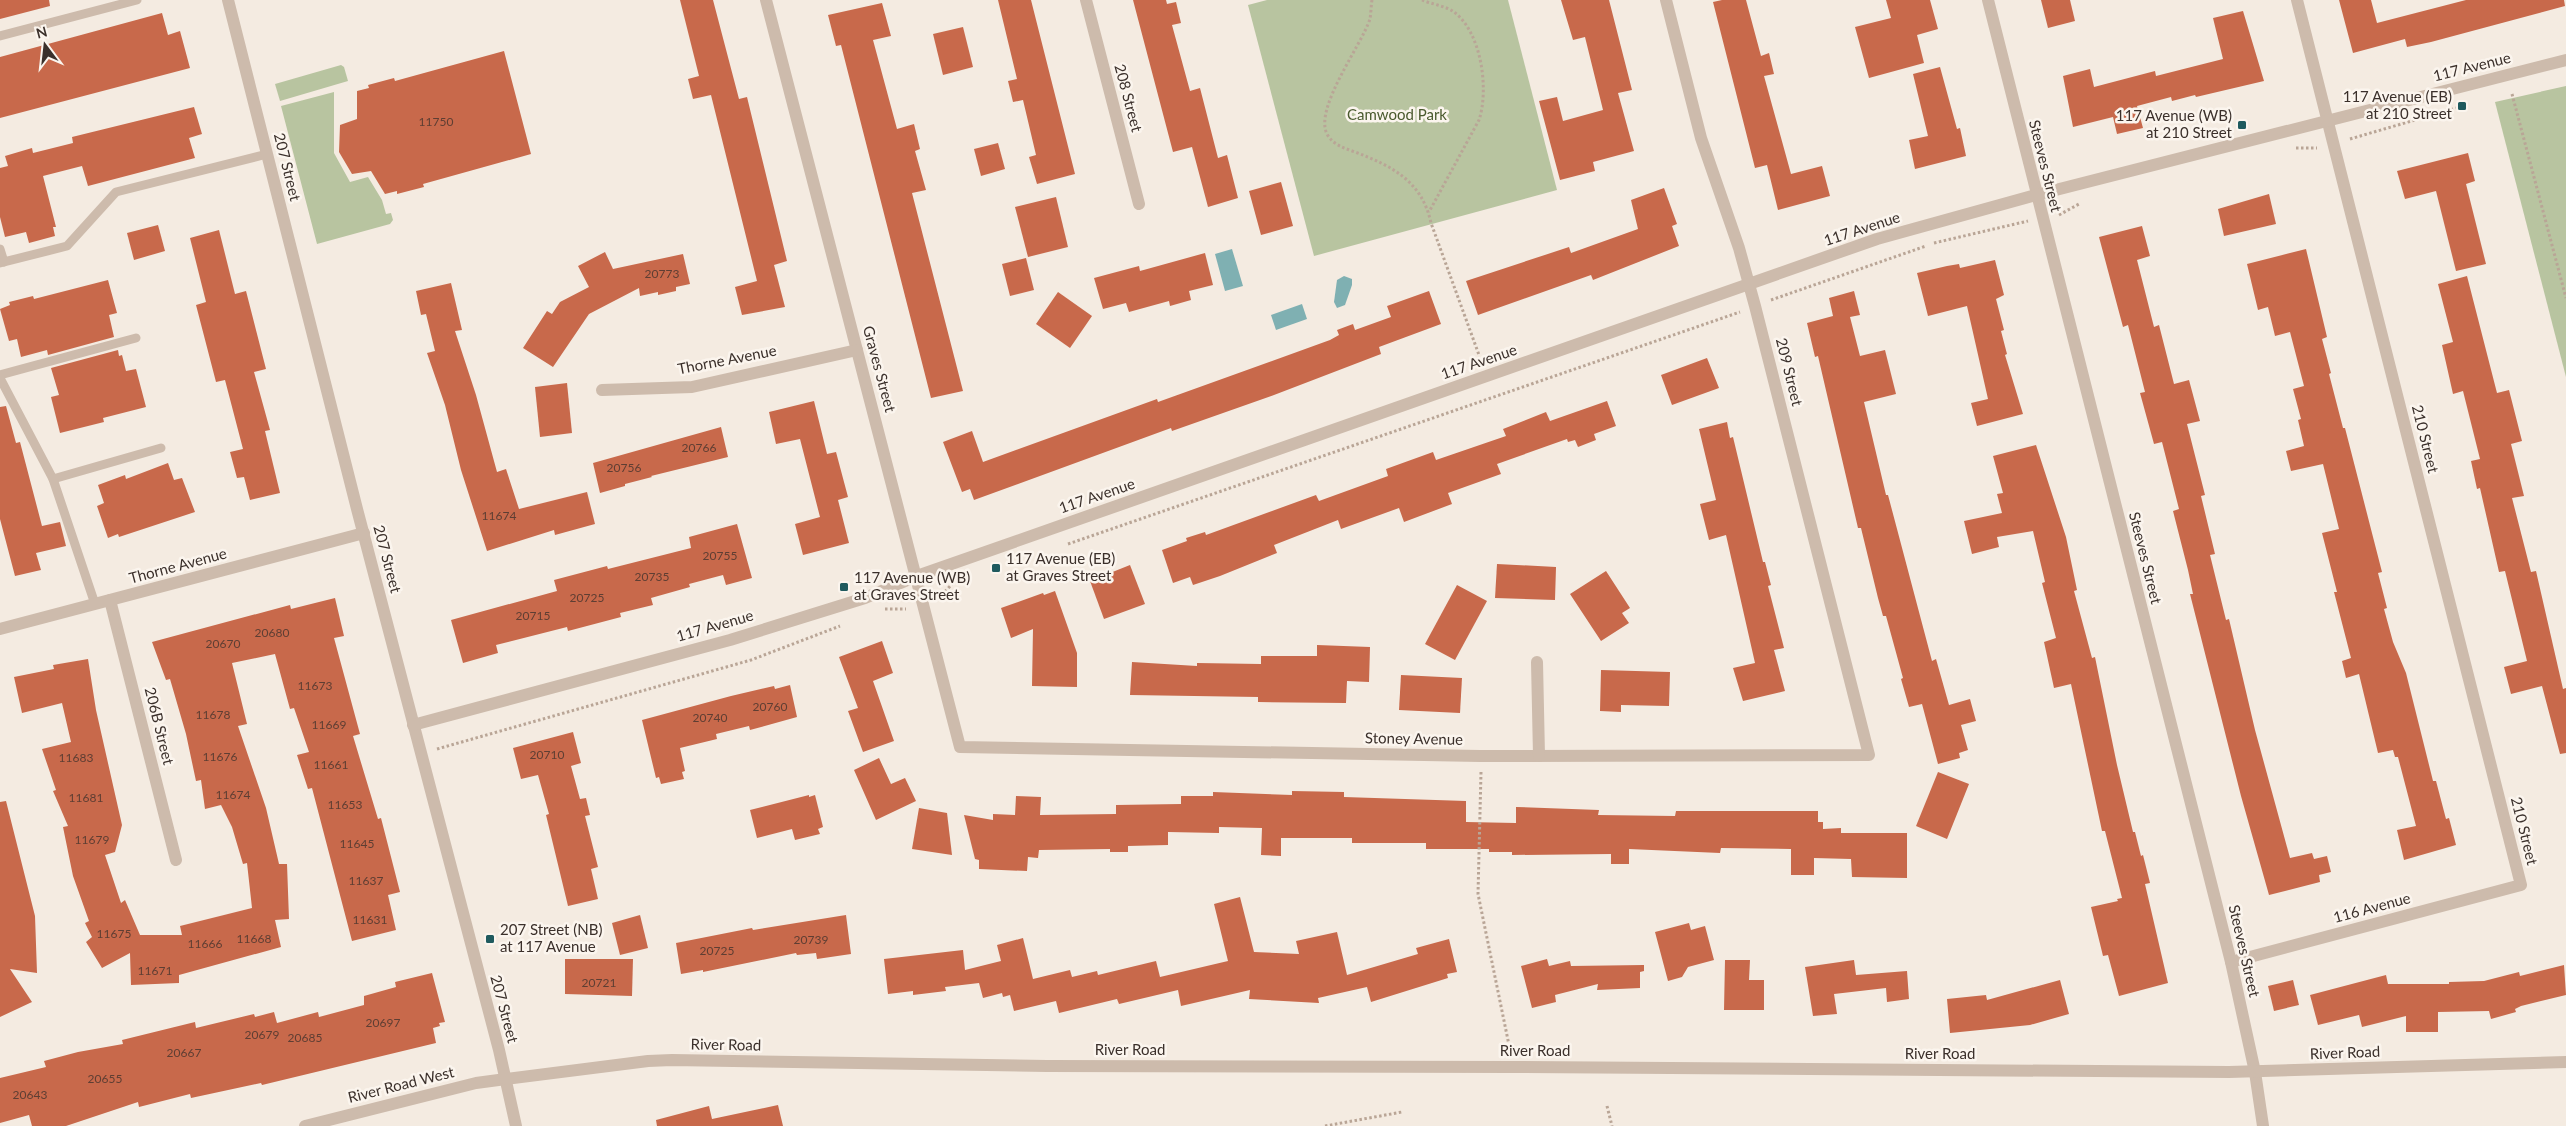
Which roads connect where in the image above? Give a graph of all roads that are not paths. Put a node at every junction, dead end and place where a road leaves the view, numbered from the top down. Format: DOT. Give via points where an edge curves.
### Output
graph roads {
  1 [pos="137,0"];
  2 [pos="228,0"];
  3 [pos="766,0"];
  4 [pos="1086,0"];
  5 [pos="1666,0"];
  6 [pos="1988,0"];
  7 [pos="2297,0"];
  8 [pos="0,36"];
  9 [pos="2566,60"];
  10 [pos="2327,120"];
  11 [pos="266,154"];
  12 [pos="2036,195"];
  13 [pos="1139,204"];
  14 [pos="0,249"];
  15 [pos="2,262"];
  16 [pos="1749,284"];
  17 [pos="136,338"];
  18 [pos="857,350"];
  19 [pos="0,376"];
  20 [pos="602,390"];
  21 [pos="162,448"];
  22 [pos="53,479"];
  23 [pos="364,533"];
  24 [pos="917,576"];
  25 [pos="110,600"];
  26 [pos="95,604"];
  27 [pos="0,629"];
  28 [pos="1537,662"];
  29 [pos="413,725"];
  30 [pos="960,747"];
  31 [pos="1869,755"];
  32 [pos="1539,756"];
  33 [pos="176,860"];
  34 [pos="2521,885"];
  35 [pos="2231,962"];
  36 [pos="2566,1062"];
  37 [pos="2255,1072"];
  38 [pos="506,1079"];
  39 [pos="305,1126"];
  40 [pos="516,1126"];
  41 [pos="2263,1126"];
  1 -- 8 [label="lane"];
  2 -- 11 [label="street, 207 Street"];
  3 -- 18 [label="street, Graves Street"];
  4 -- 13 [label="street, 208 Street"];
  5 -- 16 [label="street, 209 Street" via="1701,138"];
  6 -- 12 [label="street, Steeves Street"];
  7 -- 10 [label="street, 210 Street"];
  9 -- 10 [label="street, 117 Avenue"];
  10 -- 12 [label="street, 117 Avenue"];
  10 -- 34 [label="street, 210 Street"];
  11 -- 15 [label="lane" via="116,192 67,246"];
  11 -- 23 [label="street, 207 Street"];
  12 -- 16 [label="street, 117 Avenue" via="1877,239"];
  12 -- 35 [label="street, Steeves Street"];
  14 -- 15 [label="lane"];
  16 -- 24 [label="street, 117 Avenue"];
  16 -- 31 [label="street, 209 Street"];
  17 -- 19 [label="lane"];
  18 -- 20 [label="street, Thorne Avenue" via="692,387"];
  18 -- 24 [label="street, Graves Street"];
  19 -- 22 [label="lane"];
  21 -- 22 [label="lane"];
  22 -- 26 [label="lane"];
  23 -- 25 [label="street, Thorne Avenue"];
  23 -- 29 [label="street, 207 Street"];
  24 -- 29 [label="street, 117 Avenue" via="865,598 730,640"];
  24 -- 30 [label="street, Graves Street"];
  25 -- 26 [label="street, Thorne Avenue"];
  25 -- 33 [label="street, 206B Street"];
  26 -- 27 [label="street, Thorne Avenue"];
  28 -- 32 [label="street"];
  29 -- 38 [label="street, 207 Street"];
  30 -- 32 [label="street, Stoney Avenue"];
  31 -- 32 [label="street, Stoney Avenue"];
  34 -- 35 [label="street, 116 Avenue"];
  35 -- 37 [label="street, Steeves Street"];
  36 -- 37 [label="street, River Road"];
  37 -- 38 [label="street, River Road" via="1047,1066 648,1060"];
  37 -- 41 [label="street, Steeves Street"];
  38 -- 39 [label="street, River Road West" via="476,1083"];
  38 -- 40 [label="street, 207 Street"];
}
